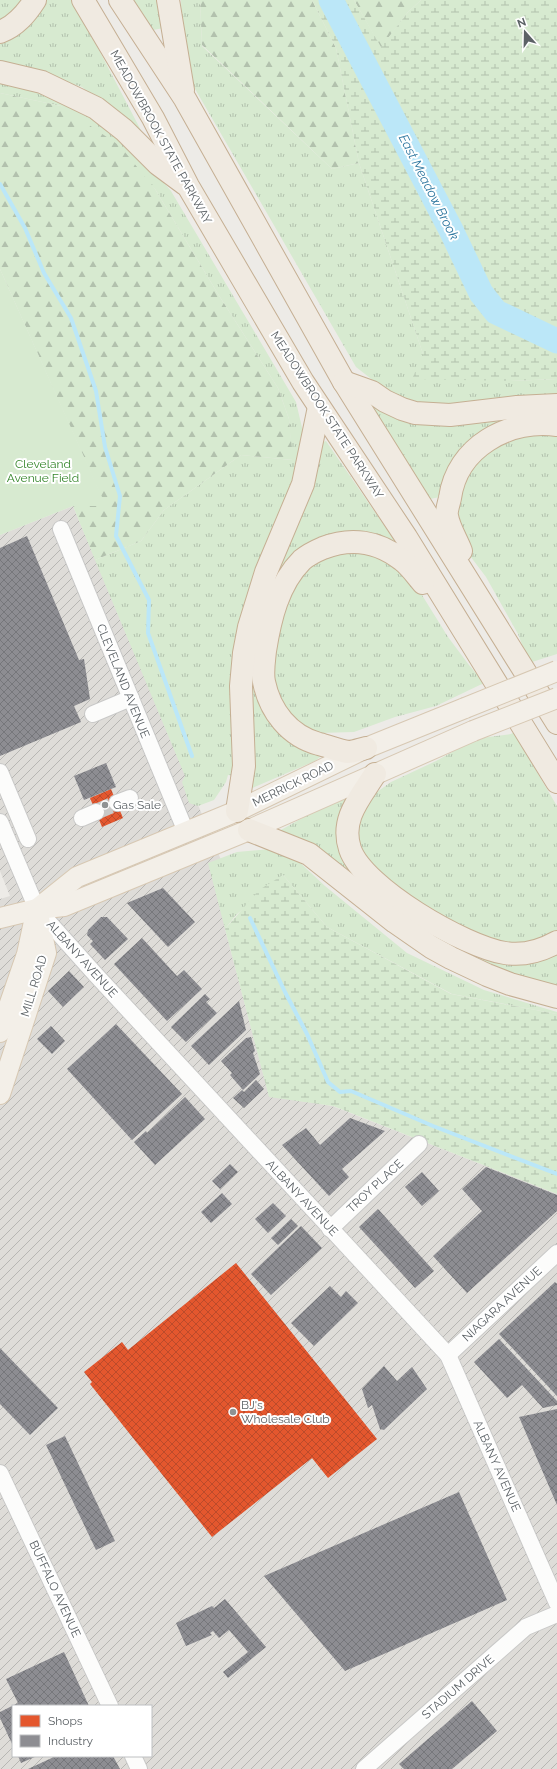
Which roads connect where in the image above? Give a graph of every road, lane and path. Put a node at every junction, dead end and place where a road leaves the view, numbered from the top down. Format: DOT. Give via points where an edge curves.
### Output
graph roads {
  1 [pos="35,0"];
  2 [pos="83,0"];
  3 [pos="120,0"];
  4 [pos="168,0"];
  5 [pos="0,32"];
  6 [pos="0,72"];
  7 [pos="185,99"];
  8 [pos="188,186"];
  9 [pos="344,382"];
  10 [pos="557,405"];
  11 [pos="319,407"];
  12 [pos="557,425"];
  13 [pos="61,529"];
  14 [pos="483,606"];
  15 [pos="458,623"];
  16 [pos="557,671"];
  17 [pos="130,698"];
  18 [pos="557,698"];
  19 [pos="93,714"];
  20 [pos="557,722"];
  21 [pos="366,748"];
  22 [pos="0,772"];
  23 [pos="374,774"];
  24 [pos="557,782"];
  25 [pos="237,811"];
  26 [pos="0,822"];
  27 [pos="249,830"];
  28 [pos="186,832"];
  29 [pos="28,839"];
  30 [pos="37,909"];
  31 [pos="0,918"];
  32 [pos="557,942"];
  33 [pos="557,997"];
  34 [pos="0,1032"];
  35 [pos="0,1094"];
  36 [pos="419,1144"];
  37 [pos="330,1228"];
  38 [pos="557,1253"];
  39 [pos="448,1355"];
  40 [pos="0,1473"];
  41 [pos="557,1603"];
  42 [pos="557,1614"];
  43 [pos="110,1705"];
  44 [pos="133,1757"];
  45 [pos="139,1769"];
  46 [pos="364,1769"];
  1 -- 5 [label="highway" via="23,17"];
  2 -- 8 [label="highway, MEADOWBROOK STATE PARKWAY" via="153,118"];
  3 -- 7 [label="highway"];
  4 -- 7 [label="highway"];
  6 -- 8 [label="highway" via="42,82 96,108 124,130 158,164"];
  7 -- 9 [label="highway"];
  8 -- 11 [label="highway, MEADOWBROOK STATE PARKWAY"];
  9 -- 10 [label="highway" via="372,392 384,401 415,413 450,415"];
  9 -- 14 [label="highway"];
  11 -- 15 [label="highway, MEADOWBROOK STATE PARKWAY" via="406,537"];
  11 -- 25 [label="highway" via="303,484 266,572 249,627 241,686 244,766"];
  12 -- 14 [label="highway" via="517,427 497,434 464,460 451,485 447,516"];
  13 -- 17 [label="street, CLEVELAND AVENUE"];
  14 -- 20 [label="highway"];
  15 -- 21 [label="highway" via="403,560 366,542 335,543 316,551 302,560 287,578 275,605 267,638 264,680 271,703 278,717 292,731 312,742 349,752"];
  15 -- 24 [label="highway, MEADOWBROOK STATE PARKWAY"];
  16 -- 21 [label="main road, MERRICK ROAD, bridge"];
  17 -- 19 [label="street"];
  17 -- 28 [label="street, CLEVELAND AVENUE"];
  18 -- 23 [label="main road, MERRICK ROAD, bridge"];
  21 -- 25 [label="main road, MERRICK ROAD"];
  22 -- 29 [label="street"];
  23 -- 27 [label="main road, MERRICK ROAD"];
  23 -- 32 [label="highway" via="350,813 347,827 350,848 358,864 387,892 422,917 484,948 505,953 528,953"];
  25 -- 28 [label="main road, MERRICK ROAD"];
  26 -- 30 [label="street, ALBANY AVENUE"];
  27 -- 30 [label="main road, MERRICK ROAD" via="64,906"];
  27 -- 33 [label="highway" via="309,854 395,922 451,958 504,981"];
  28 -- 30 [label="main road, MERRICK ROAD" via="77,877"];
  30 -- 31 [label="main road, MERRICK ROAD"];
  30 -- 34 [label="main road, MILL ROAD" via="27,954"];
  30 -- 35 [label="main road, MILL ROAD" via="46,953"];
  30 -- 37 [label="street, ALBANY AVENUE"];
  36 -- 37 [label="street, TROY PLACE"];
  37 -- 39 [label="street, ALBANY AVENUE"];
  38 -- 39 [label="street, NIAGARA AVENUE"];
  39 -- 41 [label="street, ALBANY AVENUE"];
  40 -- 43 [label="street, BUFFALO AVENUE"];
  42 -- 46 [label="street, STADIUM DRIVE" via="526,1627"];
  44 -- 45 [label="street"];
}
